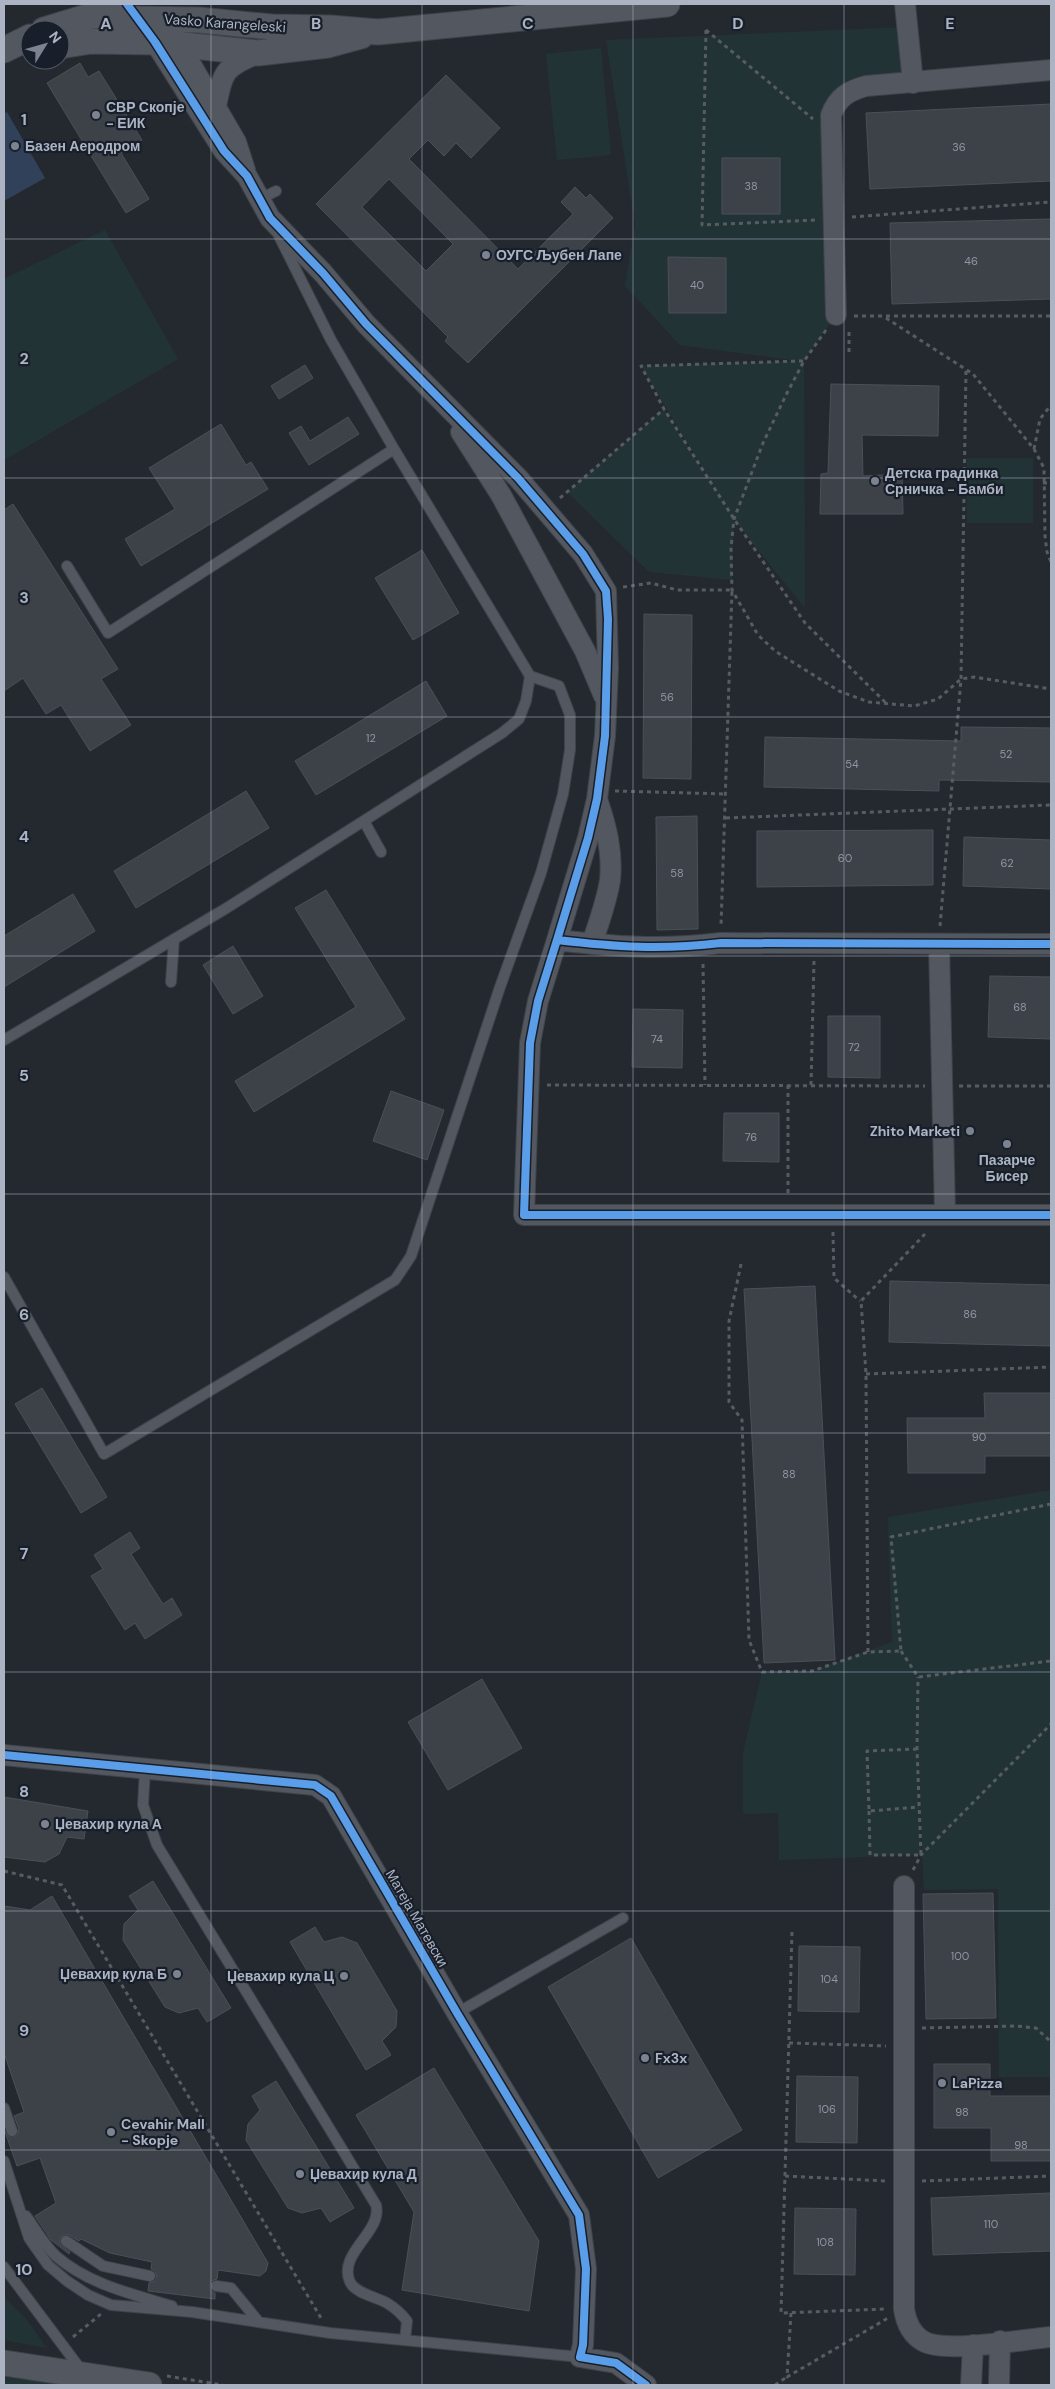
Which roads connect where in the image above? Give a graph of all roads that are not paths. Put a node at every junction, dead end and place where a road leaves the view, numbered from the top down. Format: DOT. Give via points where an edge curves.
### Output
graph roads {
  1 [pos="65,4"];
  2 [pos="667,4"];
  3 [pos="905,4"];
  4 [pos="543,10"];
  5 [pos="146,11"];
  6 [pos="55,20"];
  7 [pos="70,24"];
  8 [pos="378,32"];
  9 [pos="70,38"];
  10 [pos="167,43"];
  11 [pos="20,44"];
  12 [pos="4,50"];
  13 [pos="258,53"];
  14 [pos="20,58"];
  15 [pos="4,62"];
  16 [pos="1051,70"];
  17 [pos="913,83"];
  18 [pos="216,106"];
  19 [pos="247,176"];
  20 [pos="270,218"];
  21 [pos="842,316"];
  22 [pos="437,394"];
  23 [pos="394,449"];
  24 [pos="67,566"];
  25 [pos="530,676"];
  26 [pos="606,700"];
  27 [pos="597,795"];
  28 [pos="364,821"];
  29 [pos="381,852"];
  30 [pos="174,939"];
  31 [pos="557,940"];
  32 [pos="592,944"];
  33 [pos="939,944"];
  34 [pos="1051,944"];
  35 [pos="172,982"];
  36 [pos="4,1040"];
  37 [pos="945,1213"];
  38 [pos="1051,1214"];
  39 [pos="4,1277"];
  40 [pos="4,1755"];
  41 [pos="145,1770"];
  42 [pos="904,1886"];
  43 [pos="623,1918"];
  44 [pos="457,2013"];
  45 [pos="4,2108"];
  46 [pos="12,2131"];
  47 [pos="4,2161"];
  48 [pos="20,2209"];
  49 [pos="66,2241"];
  50 [pos="4,2268"];
  51 [pos="150,2276"];
  52 [pos="216,2286"];
  53 [pos="192,2312"];
  54 [pos="258,2321"];
  55 [pos="1051,2337"];
  56 [pos="405,2340"];
  57 [pos="1000,2341"];
  58 [pos="974,2345"];
  59 [pos="580,2357"];
  60 [pos="4,2363"];
  61 [pos="86,2376"];
  62 [pos="149,2385"];
  63 [pos="646,2385"];
  64 [pos="971,2385"];
  65 [pos="1000,2385"];
  1 -- 6 [label="street"];
  2 -- 4 [label="street, Vasko Karangeleski"];
  3 -- 17 [label="street"];
  4 -- 8 [label="street, Vasko Karangeleski"];
  5 -- 7 [label="street, Vasko Karangeleski" via="90,16"];
  5 -- 8 [label="street, Vasko Karangeleski" via="272,27"];
  5 -- 10 [label="street"];
  8 -- 13 [label="street, Vasko Karangeleski" via="328,46"];
  9 -- 10 [label="street, Vasko Karangeleski"];
  10 -- 13 [label="street, Vasko Karangeleski"];
  10 -- 18 [label="street"];
  10 -- 19 [label="street" via="224,151"];
  11 -- 12 [label="street, Vasko Karangeleski"];
  13 -- 18 [label="street" via="232,65 222,77"];
  14 -- 15 [label="street"];
  16 -- 17 [label="street"];
  17 -- 21 [label="street" via="866,86 842,96 835,105 832,115 834,219"];
  18 -- 19 [label="street" via="236,142"];
  19 -- 20 [label="street" via="268,195"];
  20 -- 22 [label="street" via="366,324"];
  20 -- 23 [label="lane" via="332,340"];
  22 -- 26 [label="street" via="501,495 585,651"];
  22 -- 26 [label="street" via="546,510 583,554 606,591"];
  23 -- 24 [label="lane" via="108,633"];
  23 -- 25 [label="lane"];
  25 -- 28 [label="lane" via="526,702 519,719"];
  25 -- 39 [label="lane" via="559,686 570,716 570,750 563,794 541,873 411,1256 394,1280 104,1454"];
  26 -- 27 [label="street"];
  27 -- 31 [label="street" via="588,838"];
  27 -- 32 [label="street" via="610,848 610,881"];
  28 -- 29 [label="lane"];
  28 -- 30 [label="lane"];
  30 -- 35 [label="lane"];
  30 -- 36 [label="lane"];
  31 -- 32 [label="street"];
  31 -- 37 [label="street" via="538,1001 530,1043 524,1214"];
  32 -- 33 [label="street" via="638,948 814,942"];
  33 -- 34 [label="street"];
  33 -- 37 [label="street"];
  37 -- 38 [label="street"];
  40 -- 41 [label="street, Матеја Матевски"];
  41 -- 44 [label="street, Матеја Матевски" via="315,1785 331,1796"];
  41 -- 56 [label="lane" via="143,1806 157,1845 376,2205 376,2220 357,2247 347,2272 350,2284 399,2311 407,2321"];
  42 -- 58 [label="street" via="904,2309 910,2328 923,2341 935,2345"];
  43 -- 44 [label="lane"];
  44 -- 59 [label="street, Матеја Матевски" via="579,2215 586,2269"];
  45 -- 46 [label="lane"];
  47 -- 48 [label="lane"];
  48 -- 53 [label="lane" via="55,2255 83,2275"];
  48 -- 53 [label="lane" via="29,2238 48,2265 88,2295 111,2305"];
  49 -- 51 [label="lane" via="103,2266"];
  50 -- 61 [label="lane"];
  52 -- 54 [label="lane" via="231,2288"];
  53 -- 54 [label="lane"];
  54 -- 56 [label="lane" via="330,2333"];
  55 -- 57 [label="street"];
  56 -- 59 [label="lane"];
  57 -- 58 [label="street"];
  57 -- 65 [label="street"];
  58 -- 64 [label="street"];
  59 -- 63 [label="street" via="616,2363"];
  60 -- 61 [label="street"];
  61 -- 62 [label="street"];
}
